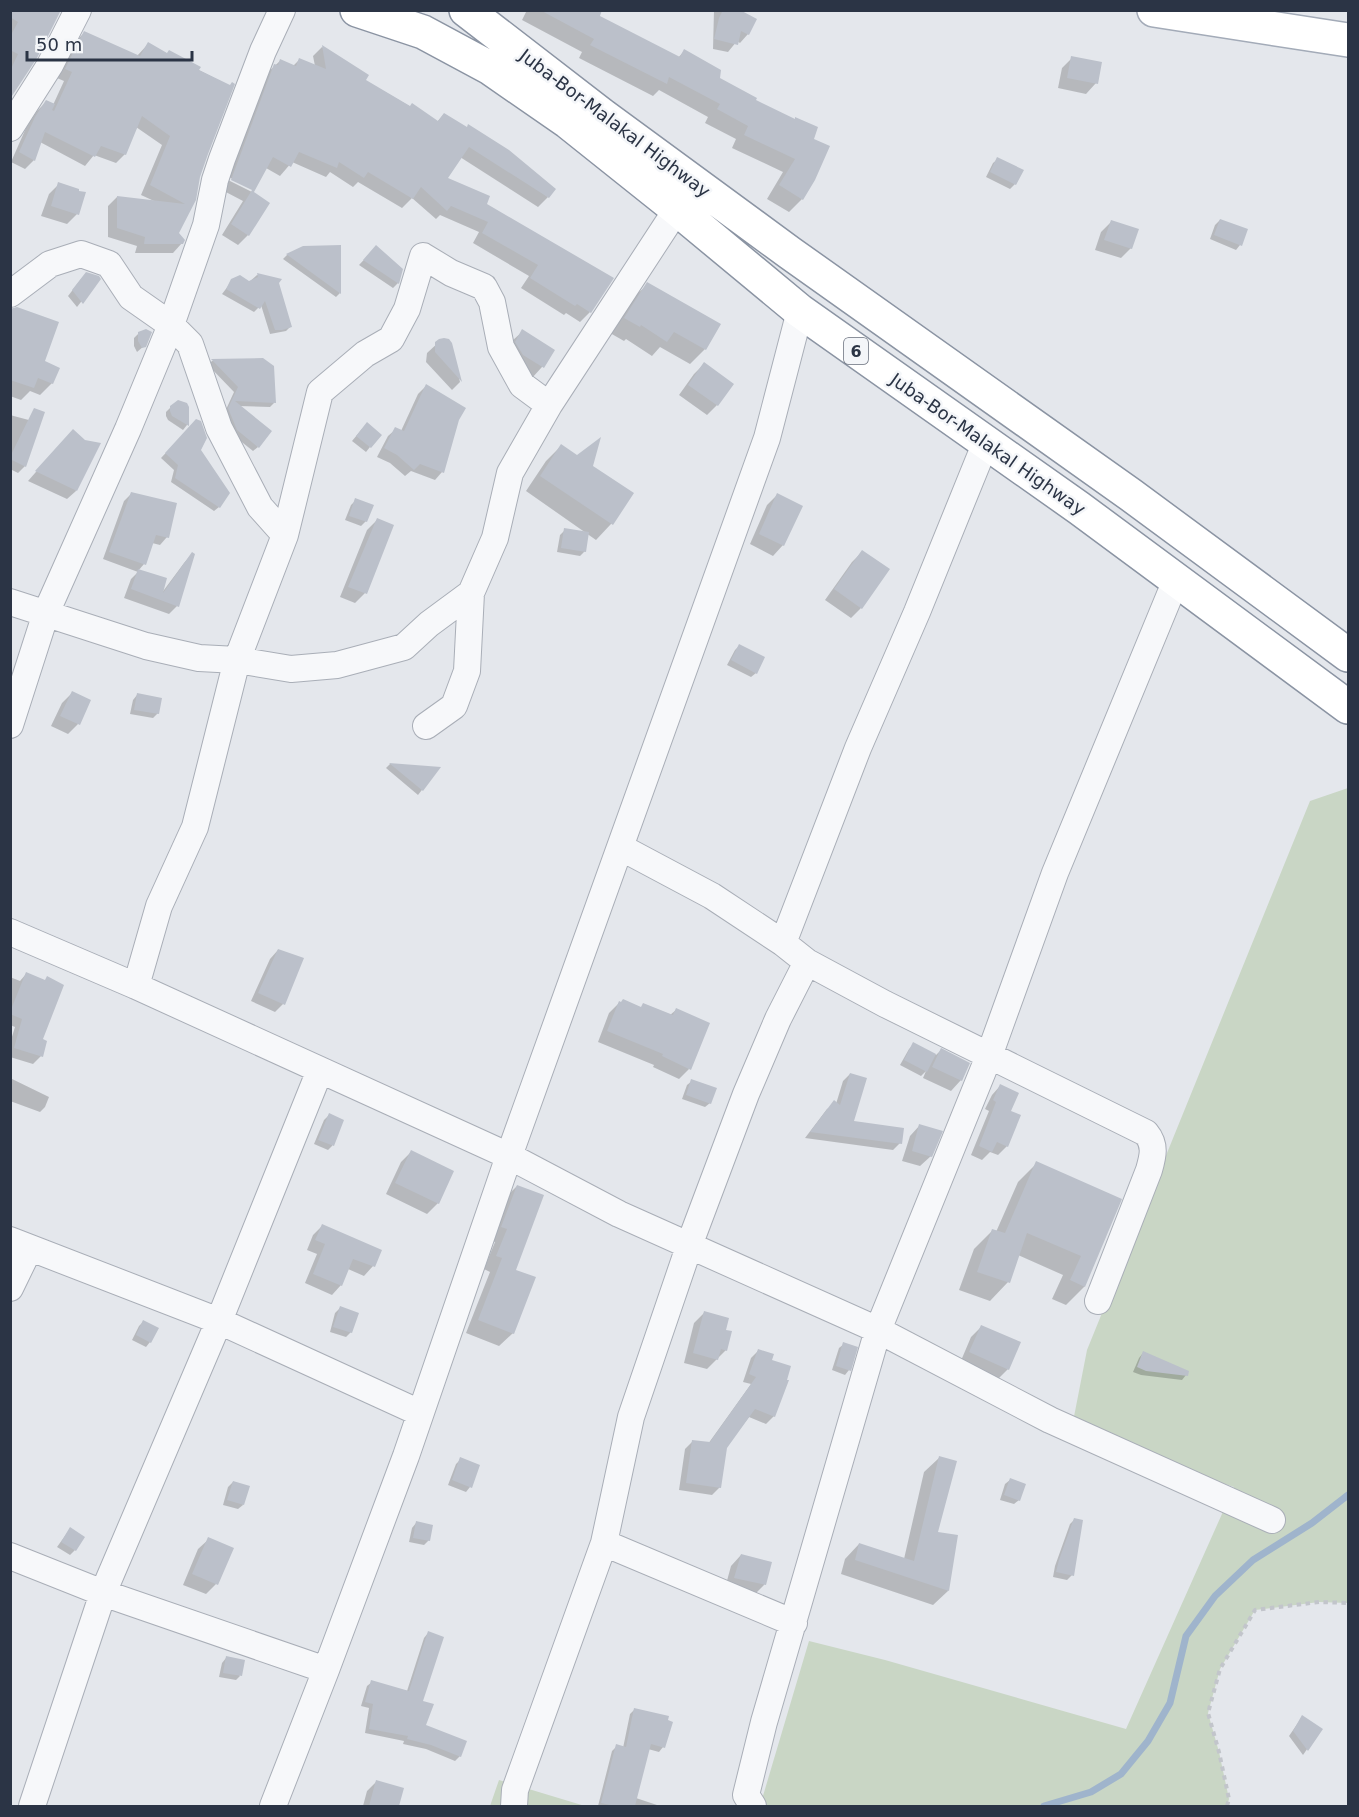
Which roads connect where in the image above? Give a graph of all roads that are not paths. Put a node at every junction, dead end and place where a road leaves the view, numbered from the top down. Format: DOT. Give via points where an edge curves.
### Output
graph roads {
  1 [pos="78,10"];
  2 [pos="282,10"];
  3 [pos="357,10"];
  4 [pos="466,10"];
  5 [pos="1154,10"];
  6 [pos="1348,40"];
  7 [pos="10,128"];
  8 [pos="677,209"];
  9 [pos="10,294"];
  10 [pos="800,311"];
  11 [pos="171,325"];
  12 [pos="549,405"];
  13 [pos="986,442"];
  14 [pos="285,535"];
  15 [pos="1176,580"];
  16 [pos="471,593"];
  17 [pos="10,602"];
  18 [pos="46,613"];
  19 [pos="1348,655"];
  20 [pos="237,660"];
  21 [pos="1348,707"];
  22 [pos="10,725"];
  23 [pos="426,726"];
  24 [pos="620,847"];
  25 [pos="10,932"];
  26 [pos="783,943"];
  27 [pos="807,962"];
  28 [pos="136,987"];
  29 [pos="989,1056"];
  30 [pos="320,1070"];
  31 [pos="509,1156"];
  32 [pos="20,1245"];
  33 [pos="690,1245"];
  34 [pos="10,1288"];
  35 [pos="1098,1301"];
  36 [pos="219,1321"];
  37 [pos="878,1330"];
  38 [pos="420,1413"];
  39 [pos="1272,1520"];
  40 [pos="604,1543"];
  41 [pos="10,1556"];
  42 [pos="103,1593"];
  43 [pos="794,1623"];
  44 [pos="326,1670"];
  45 [pos="32,1806"];
  46 [pos="273,1806"];
  47 [pos="514,1806"];
  48 [pos="753,1806"];
  1 -- 7 [label="street" via="50,65"];
  2 -- 11 [label="street" via="222,159 206,225"];
  3 -- 8 [label="main road, Juba-Bor-Malakal Highway / 6" via="423,32 490,68 568,122"];
  4 -- 19 [label="main road, Juba-Bor-Malakal Highway / 6" via="790,253"];
  5 -- 6 [label="main road"];
  8 -- 10 [label="main road, Juba-Bor-Malakal Highway / 6"];
  8 -- 12 [label="street"];
  9 -- 11 [label="street" via="50,264 81,254 109,264 131,297"];
  10 -- 13 [label="main road, Juba-Bor-Malakal Highway / 6"];
  10 -- 24 [label="street" via="767,438"];
  11 -- 14 [label="street" via="190,344 219,428 260,507"];
  11 -- 18 [label="street"];
  12 -- 14 [label="street" via="522,385 501,347 492,302 484,288 423,256 407,309 391,339 365,354 320,392"];
  12 -- 16 [label="street" via="510,473 495,537"];
  13 -- 15 [label="main road, Juba-Bor-Malakal Highway / 6"];
  13 -- 26 [label="street" via="858,748"];
  14 -- 20 [label="street"];
  15 -- 21 [label="main road, Juba-Bor-Malakal Highway / 6"];
  15 -- 29 [label="street" via="1054,873"];
  16 -- 20 [label="street" via="404,647 337,665 291,669"];
  16 -- 23 [label="street" via="467,671 454,706"];
  17 -- 18 [label="street"];
  18 -- 20 [label="street" via="146,646 199,658"];
  18 -- 22 [label="street"];
  20 -- 28 [label="street" via="195,827 159,906"];
  24 -- 26 [label="street" via="712,896"];
  24 -- 31 [label="street"];
  25 -- 28 [label="street"];
  26 -- 27 [label="street"];
  27 -- 29 [label="street"];
  27 -- 33 [label="street" via="746,1094"];
  28 -- 30 [label="street"];
  29 -- 35 [label="street" via="1137,1127 1152,1140 1149,1170"];
  29 -- 37 [label="street"];
  30 -- 31 [label="street"];
  30 -- 36 [label="street"];
  31 -- 33 [label="street" via="619,1214"];
  31 -- 38 [label="street"];
  32 -- 34 [label="street"];
  32 -- 36 [label="street"];
  33 -- 37 [label="street"];
  33 -- 40 [label="street" via="631,1417"];
  36 -- 38 [label="street"];
  36 -- 42 [label="street"];
  37 -- 39 [label="street" via="1050,1420"];
  37 -- 43 [label="street"];
  38 -- 44 [label="street"];
  40 -- 43 [label="street"];
  40 -- 47 [label="street" via="515,1790"];
  41 -- 42 [label="street"];
  42 -- 44 [label="street"];
  42 -- 45 [label="street"];
  43 -- 48 [label="street" via="746,1795"];
  44 -- 46 [label="street"];
}
